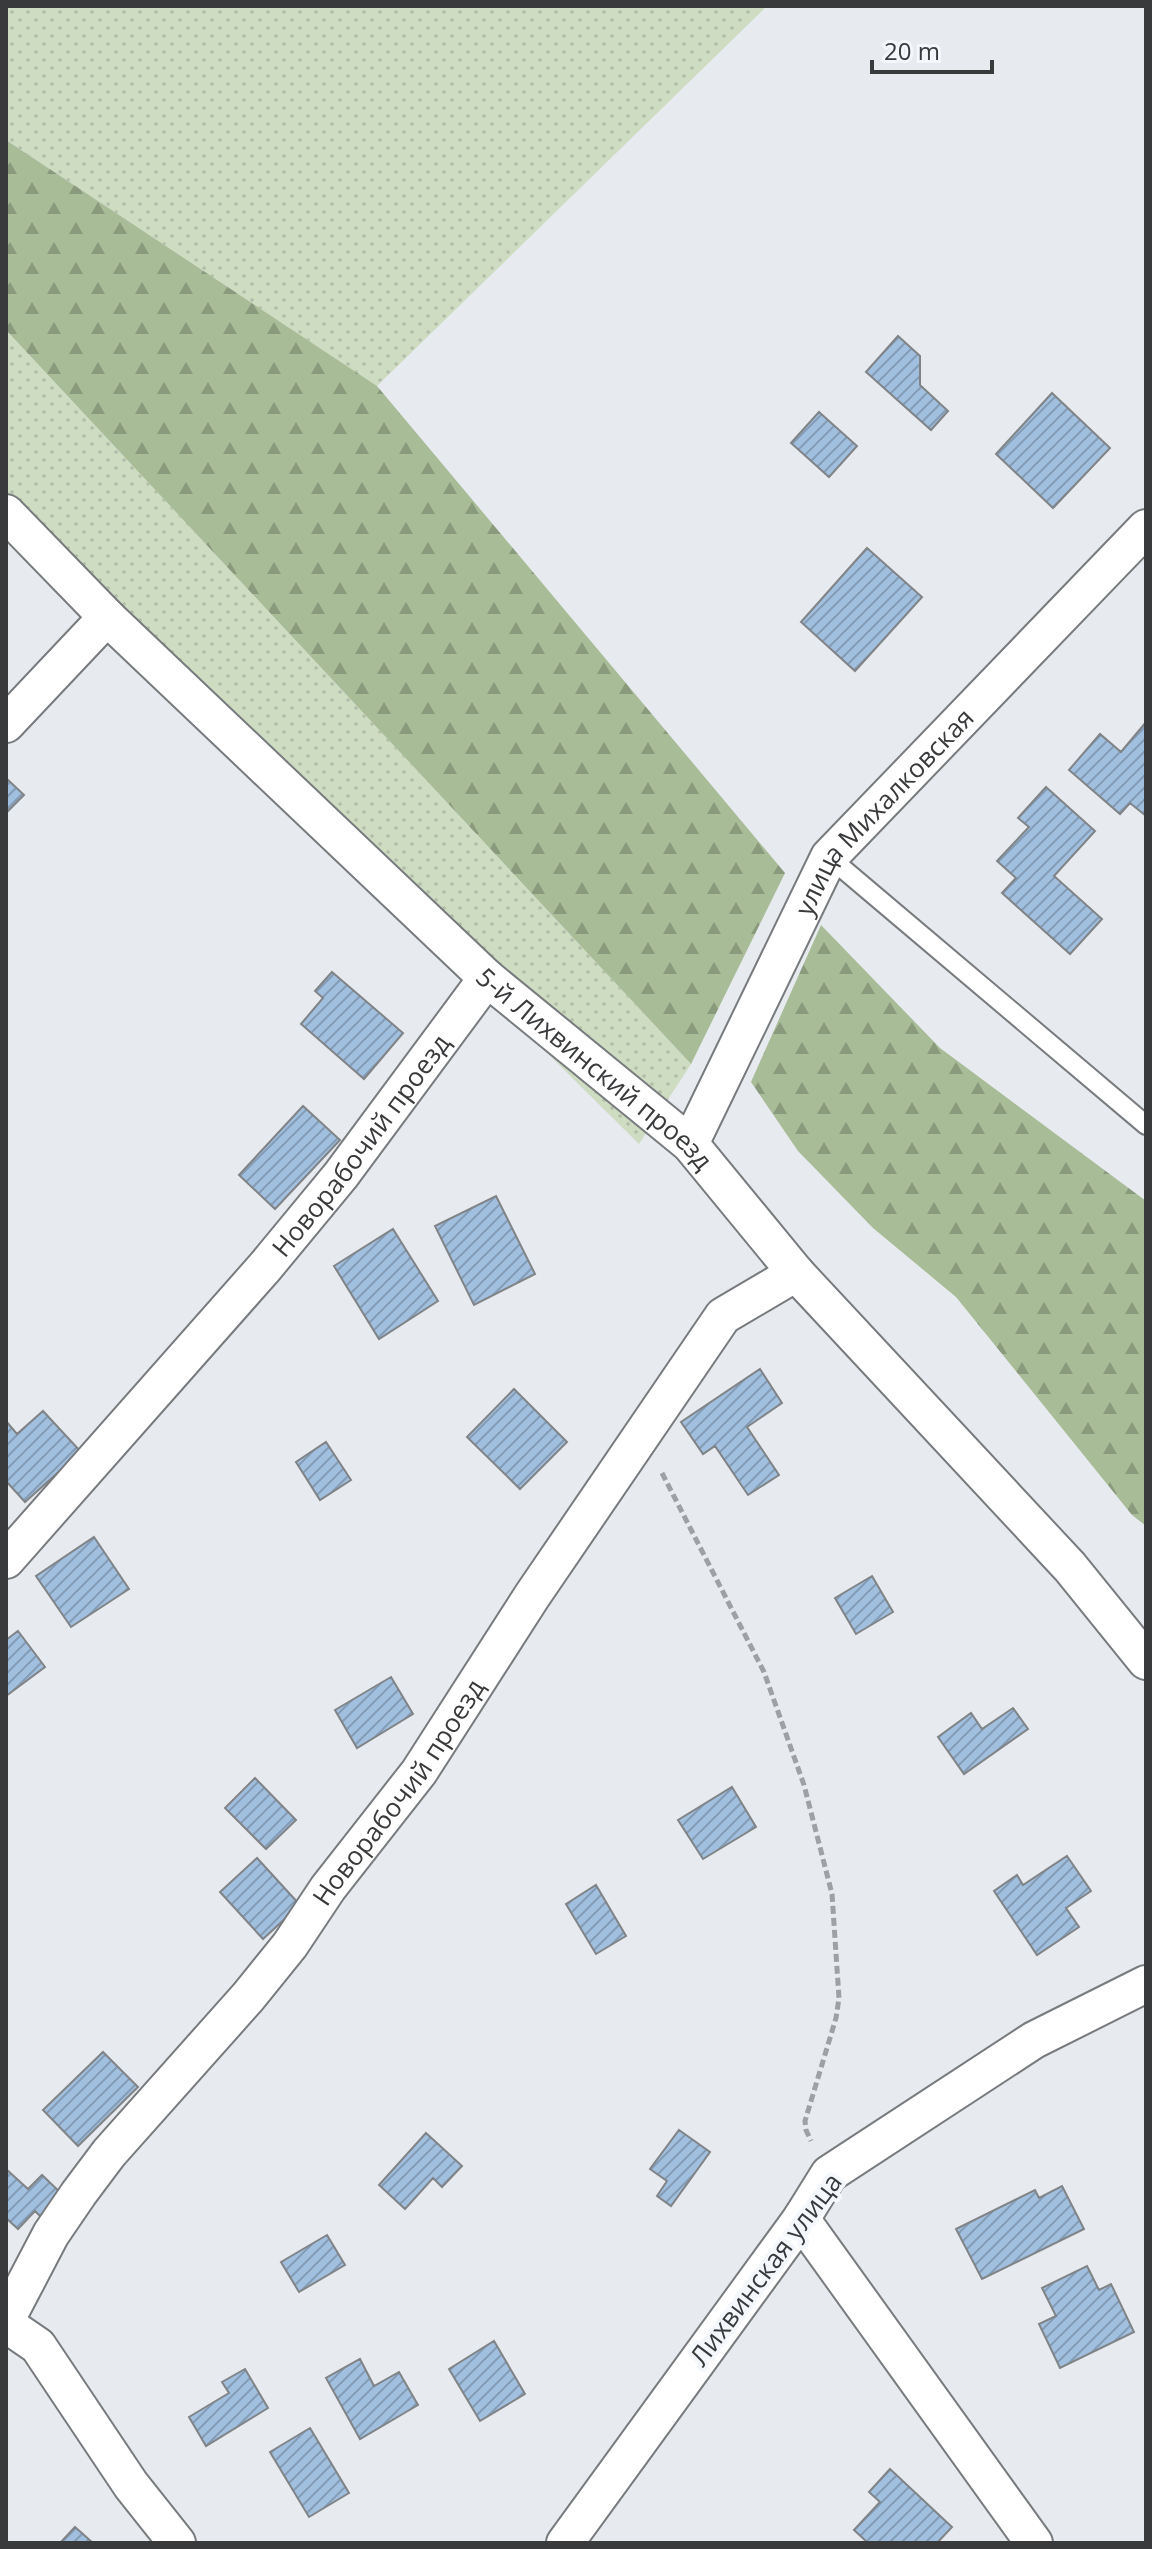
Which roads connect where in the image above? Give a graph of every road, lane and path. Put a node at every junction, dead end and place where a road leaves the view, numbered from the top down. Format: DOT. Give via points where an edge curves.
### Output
graph roads {
  1 [pos="6,513"];
  2 [pos="1146,528"];
  3 [pos="107,617"];
  4 [pos="6,724"];
  5 [pos="829,857"];
  6 [pos="487,978"];
  7 [pos="1146,1125"];
  8 [pos="690,1144"];
  9 [pos="796,1273"];
  10 [pos="643,1435"];
  11 [pos="6,1560"];
  12 [pos="1146,1661"];
  13 [pos="1146,1984"];
  14 [pos="829,2174"];
  15 [pos="802,2217"];
  16 [pos="6,2322"];
  17 [pos="177,2543"];
  18 [pos="565,2543"];
  19 [pos="1034,2543"];
  1 -- 3 [label="street, 5-й Лихвинский проезд"];
  2 -- 5 [label="street, улица Михалковская"];
  3 -- 4 [label="street"];
  3 -- 6 [label="street, 5-й Лихвинский проезд"];
  5 -- 7 [label="lane"];
  5 -- 8 [label="street, улица Михалковская"];
  6 -- 8 [label="street, 5-й Лихвинский проезд"];
  6 -- 11 [label="street, Новорабочий проезд" via="341,1175 265,1267"];
  8 -- 9 [label="street, 5-й Лихвинский проезд"];
  9 -- 10 [label="street, Новорабочий проезд" via="723,1316"];
  9 -- 12 [label="street, 5-й Лихвинский проезд" via="1070,1567"];
  10 -- 14 [label="path" via="764,1672 804,1785 830,1885 839,1998 805,2126"];
  10 -- 16 [label="street, Новорабочий проезд" via="419,1772 290,1945 79,2193 51,2234"];
  13 -- 14 [label="street, Лихвинская улица" via="1034,2040"];
  14 -- 15 [label="street, Лихвинская улица"];
  15 -- 18 [label="street, Лихвинская улица"];
  15 -- 19 [label="street"];
  16 -- 17 [label="street" via="38,2346 131,2485"];
}
